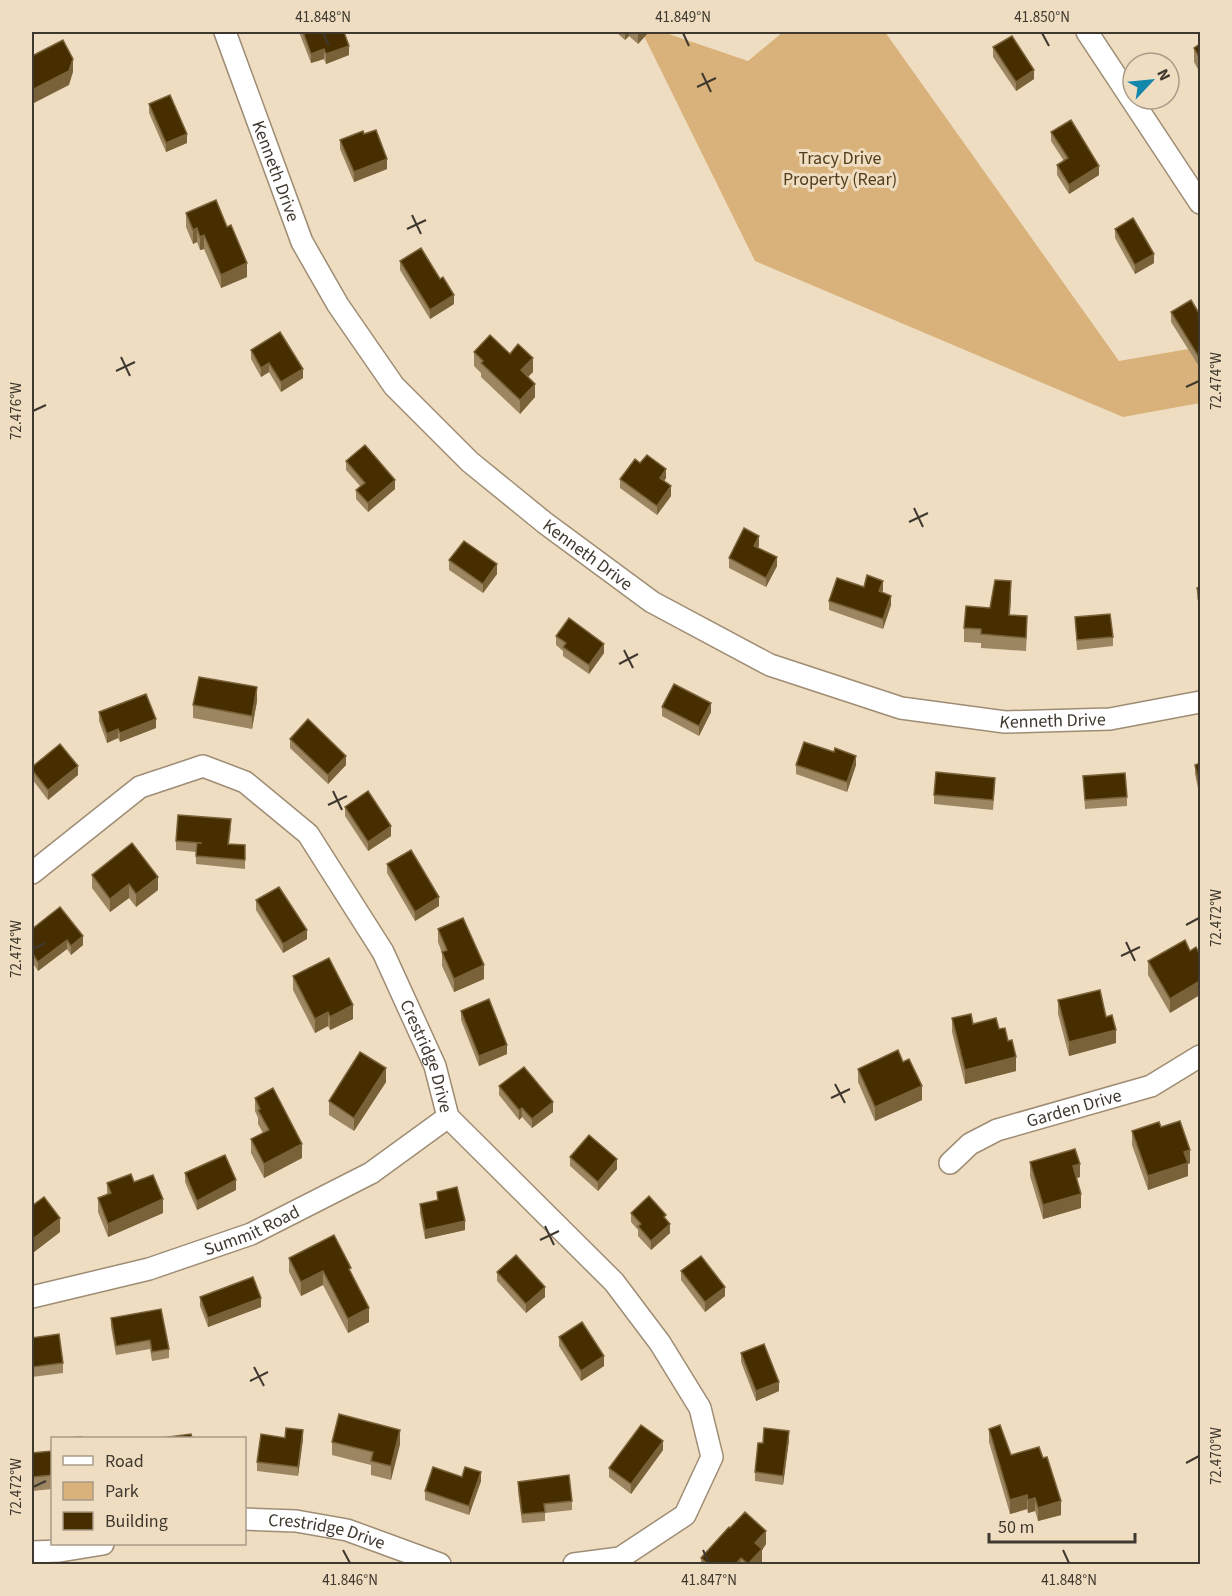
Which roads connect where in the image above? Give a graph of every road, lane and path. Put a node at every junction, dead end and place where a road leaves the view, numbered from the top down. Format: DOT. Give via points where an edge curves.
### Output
graph roads {
  1 [pos="225,32"];
  2 [pos="1087,32"];
  3 [pos="1200,203"];
  4 [pos="1200,702"];
  5 [pos="32,873"];
  6 [pos="1200,1056"];
  7 [pos="448,1117"];
  8 [pos="950,1162"];
  9 [pos="32,1297"];
  10 [pos="246,1519"];
  11 [pos="97,1545"];
  12 [pos="32,1552"];
  13 [pos="440,1564"];
  14 [pos="574,1564"];
  1 -- 4 [label="street, Kenneth Drive" via="302,242 338,305 394,386 470,462 652,602 770,665 901,708 1005,722 1110,720"];
  2 -- 3 [label="street"];
  5 -- 7 [label="street, Crestridge Drive" via="140,787 203,766 245,782 308,834 383,952 435,1066"];
  6 -- 8 [label="street, Garden Drive" via="1151,1086 997,1130 970,1144"];
  7 -- 9 [label="street, Summit Road" via="371,1173 251,1234 149,1269"];
  7 -- 14 [label="street, Crestridge Drive" via="614,1282 660,1343 700,1408 712,1456 685,1515 620,1558"];
  10 -- 13 [label="street, Crestridge Drive" via="296,1521 347,1530"];
  11 -- 12 [label="street"];
}
